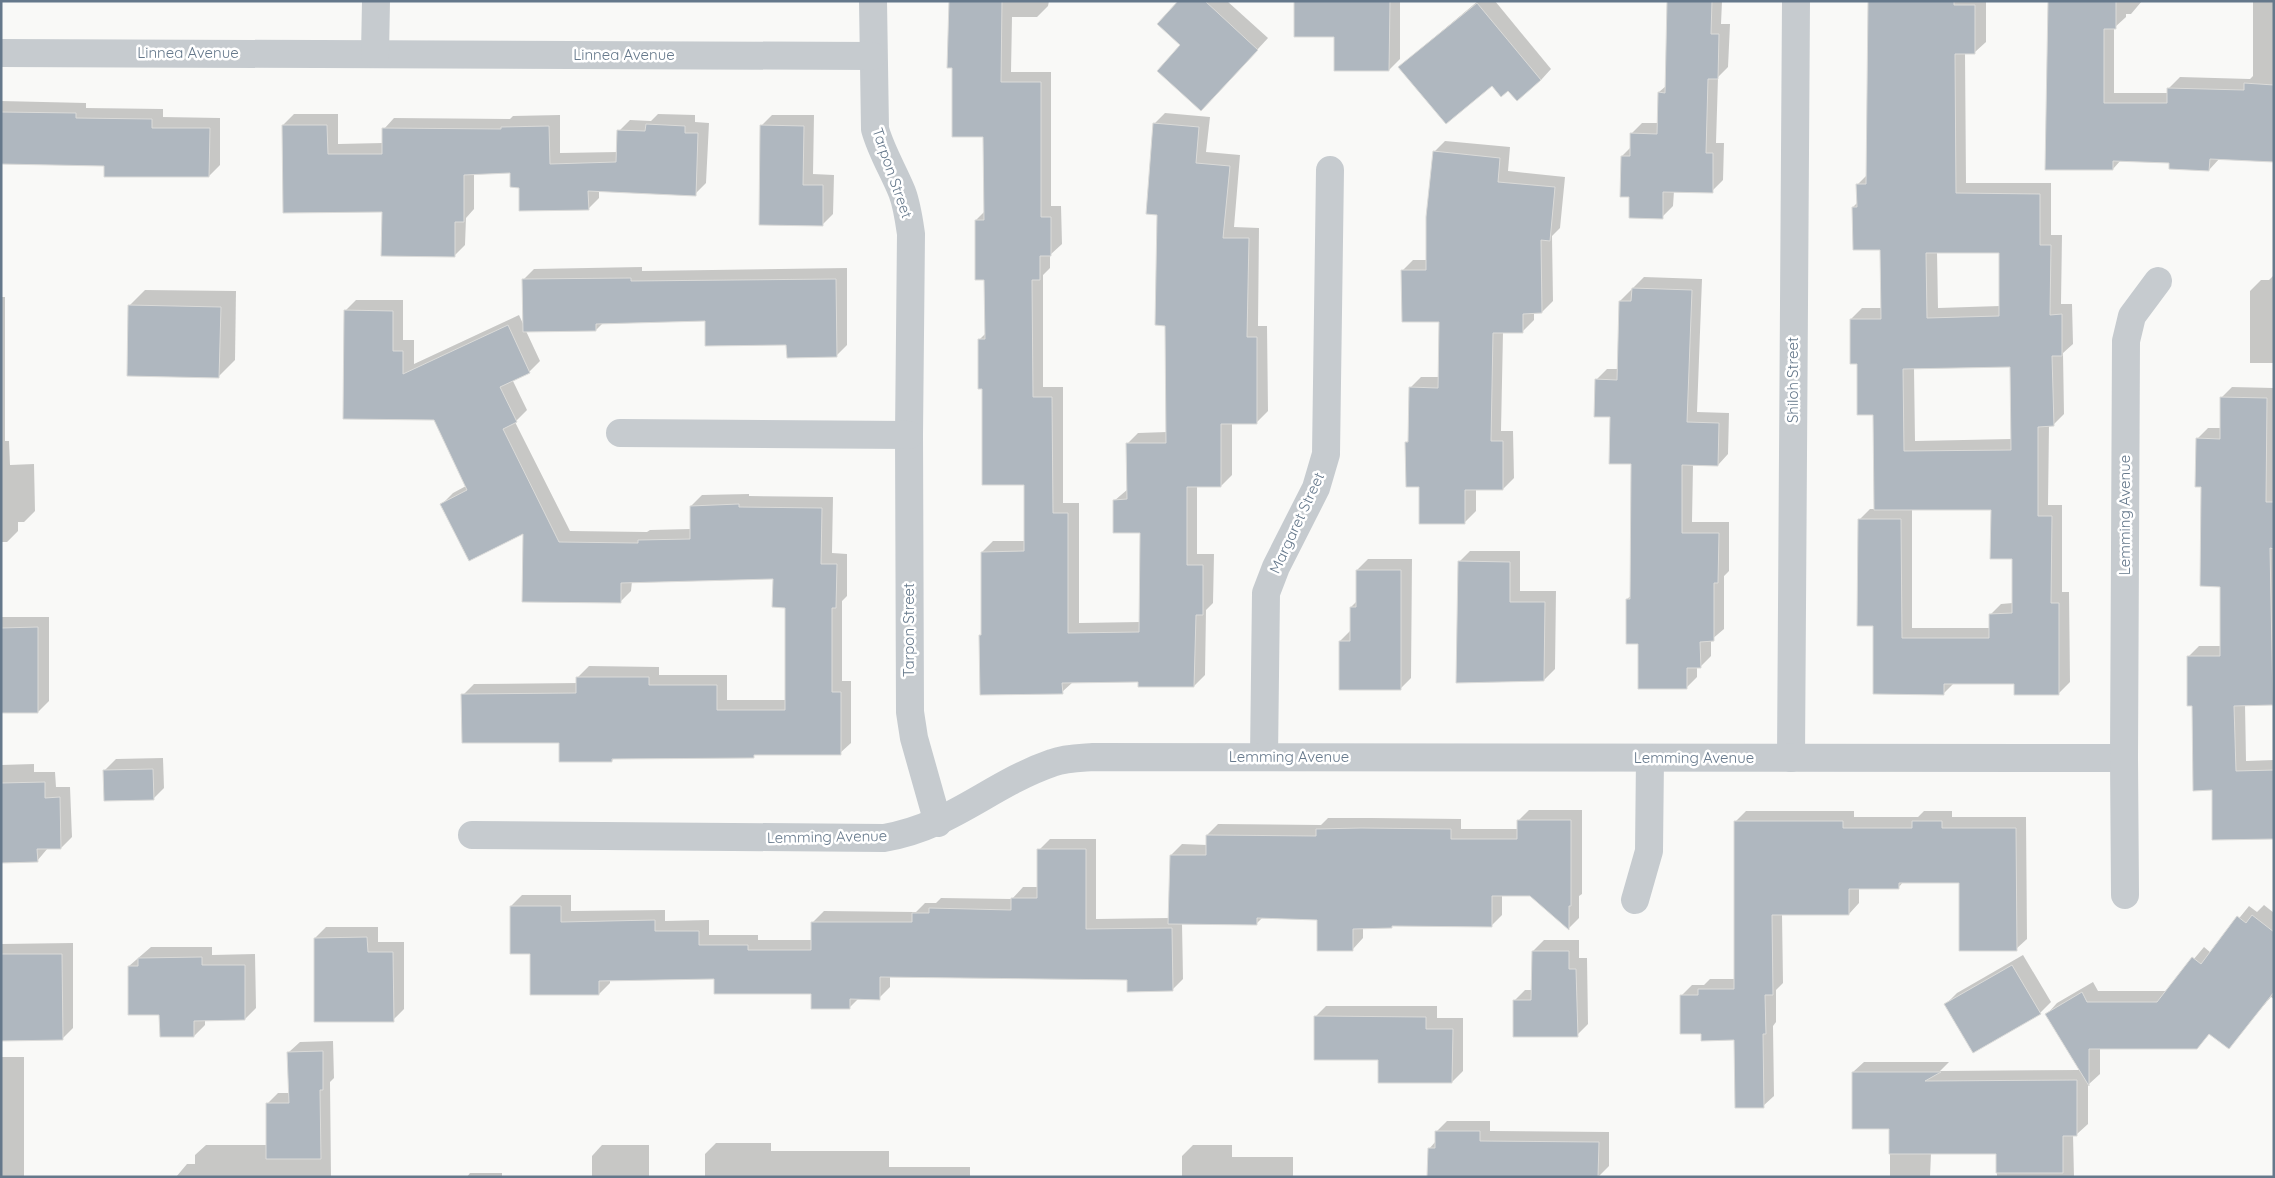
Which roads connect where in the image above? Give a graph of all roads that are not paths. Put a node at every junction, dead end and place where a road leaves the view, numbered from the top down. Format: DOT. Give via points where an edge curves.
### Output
graph roads {
  1 [pos="376,1"];
  2 [pos="873,1"];
  3 [pos="1796,1"];
  4 [pos="1,53"];
  5 [pos="375,54"];
  6 [pos="872,56"];
  7 [pos="1330,170"];
  8 [pos="2158,281"];
  9 [pos="620,433"];
  10 [pos="909,435"];
  11 [pos="1264,757"];
  12 [pos="1650,758"];
  13 [pos="1791,758"];
  14 [pos="2124,758"];
  15 [pos="938,823"];
  16 [pos="472,835"];
  17 [pos="2125,895"];
  18 [pos="1634,900"];
  1 -- 5 [label="street"];
  2 -- 6 [label="street, Tarpon Street"];
  3 -- 13 [label="street, Shiloh Street"];
  4 -- 5 [label="street, Linnea Avenue"];
  5 -- 6 [label="street, Linnea Avenue"];
  6 -- 10 [label="street, Tarpon Street" via="875,129 880,148 902,191 911,234"];
  7 -- 11 [label="street, Margaret Street" via="1326,454 1316,488 1266,593"];
  8 -- 14 [label="street, Lemming Avenue" via="2132,316 2126,341"];
  9 -- 10 [label="street"];
  10 -- 15 [label="street, Tarpon Street" via="910,712"];
  11 -- 12 [label="street, Lemming Avenue"];
  11 -- 15 [label="street, Lemming Avenue" via="1072,758 1032,771"];
  12 -- 13 [label="street, Lemming Avenue"];
  12 -- 18 [label="street" via="1649,850"];
  13 -- 14 [label="street, Lemming Avenue"];
  14 -- 17 [label="street, Lemming Avenue"];
  15 -- 16 [label="street, Lemming Avenue" via="884,838"];
}
